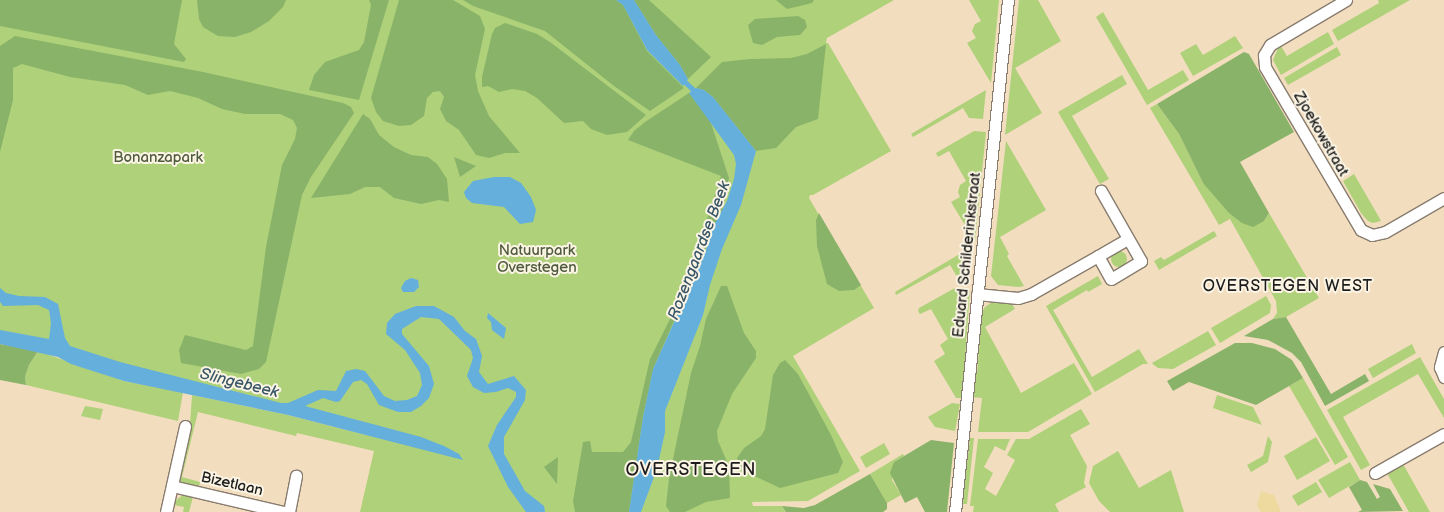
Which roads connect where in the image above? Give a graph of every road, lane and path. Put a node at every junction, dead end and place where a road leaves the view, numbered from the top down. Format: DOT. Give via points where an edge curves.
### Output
graph roads {
  1 [pos="1008,0"];
  2 [pos="1346,0"];
  3 [pos="1101,191"];
  4 [pos="1444,198"];
  5 [pos="1128,239"];
  6 [pos="1098,256"];
  7 [pos="977,294"];
  8 [pos="1444,352"];
  9 [pos="1444,377"];
  10 [pos="185,426"];
  11 [pos="1444,434"];
  12 [pos="1375,474"];
  13 [pos="296,476"];
  14 [pos="172,486"];
  15 [pos="166,512"];
  16 [pos="284,512"];
  17 [pos="289,512"];
  18 [pos="955,512"];
  1 -- 7 [label="street, Eduard Schilderinkstraat"];
  2 -- 4 [label="street, Zjoekowstraat" via="1270,45 1264,55 1265,67 1361,230 1372,235 1385,232"];
  3 -- 5 [label="street"];
  5 -- 6 [label="street"];
  5 -- 6 [label="street" via="1141,261 1111,279"];
  6 -- 7 [label="street" via="1025,296"];
  7 -- 18 [label="street, Eduard Schilderinkstraat"];
  8 -- 9 [label="street" via="1440,367"];
  10 -- 14 [label="street"];
  11 -- 12 [label="street"];
  13 -- 17 [label="street"];
  14 -- 15 [label="street"];
  14 -- 16 [label="street, Bizetlaan"];
}
